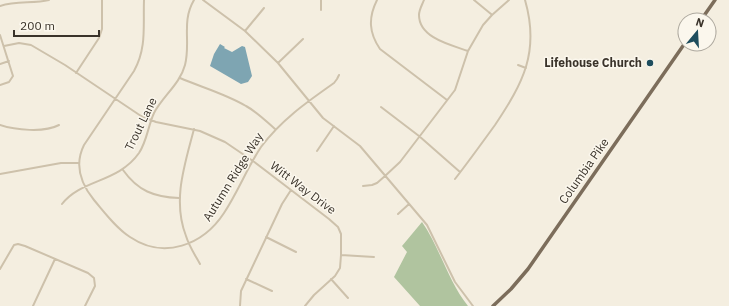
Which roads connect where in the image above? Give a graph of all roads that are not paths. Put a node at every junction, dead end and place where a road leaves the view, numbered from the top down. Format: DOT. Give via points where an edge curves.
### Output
graph roads {
  1 [pos="49,0"];
  2 [pos="102,0"];
  3 [pos="144,0"];
  4 [pos="194,0"];
  5 [pos="203,0"];
  6 [pos="320,0"];
  7 [pos="376,0"];
  8 [pos="424,0"];
  9 [pos="474,0"];
  10 [pos="509,0"];
  11 [pos="525,0"];
  12 [pos="715,0"];
  13 [pos="0,6"];
  14 [pos="264,8"];
  15 [pos="321,10"];
  16 [pos="707,12"];
  17 [pos="492,15"];
  18 [pos="245,31"];
  19 [pos="0,35"];
  20 [pos="303,39"];
  21 [pos="4,46"];
  22 [pos="468,52"];
  23 [pos="679,52"];
  24 [pos="8,61"];
  25 [pos="278,63"];
  26 [pos="0,64"];
  27 [pos="518,65"];
  28 [pos="526,68"];
  29 [pos="76,73"];
  30 [pos="339,75"];
  31 [pos="180,78"];
  32 [pos="0,86"];
  33 [pos="115,99"];
  34 [pos="447,100"];
  35 [pos="308,101"];
  36 [pos="381,107"];
  37 [pos="151,121"];
  38 [pos="0,125"];
  39 [pos="59,125"];
  40 [pos="334,126"];
  41 [pos="194,129"];
  42 [pos="276,129"];
  43 [pos="420,136"];
  44 [pos="317,151"];
  45 [pos="253,161"];
  46 [pos="79,163"];
  47 [pos="123,170"];
  48 [pos="460,172"];
  49 [pos="0,174"];
  50 [pos="386,176"];
  51 [pos="455,179"];
  52 [pos="363,186"];
  53 [pos="85,188"];
  54 [pos="291,190"];
  55 [pos="179,198"];
  56 [pos="62,204"];
  57 [pos="410,204"];
  58 [pos="398,214"];
  59 [pos="266,237"];
  60 [pos="189,244"];
  61 [pos="296,252"];
  62 [pos="342,255"];
  63 [pos="374,257"];
  64 [pos="55,259"];
  65 [pos="200,264"];
  66 [pos="0,269"];
  67 [pos="246,279"];
  68 [pos="331,280"];
  69 [pos="272,291"];
  70 [pos="348,298"];
  71 [pos="33,306"];
  72 [pos="85,306"];
  73 [pos="240,306"];
  74 [pos="305,306"];
  75 [pos="473,306"];
  76 [pos="493,306"];
  1 -- 13 [label="street" via="14,2"];
  2 -- 29 [label="street" via="102,29 99,38"];
  3 -- 33 [label="street, Autumn Ridge Way" via="144,39 141,54 134,71"];
  4 -- 31 [label="street, Trout Lane" via="187,16 186,57"];
  5 -- 18 [label="street"];
  6 -- 15 [label="street"];
  7 -- 34 [label="street" via="371,13 371,31 380,49"];
  8 -- 22 [label="street" via="419,12 422,27 435,38"];
  9 -- 17 [label="street"];
  10 -- 17 [label="street"];
  11 -- 28 [label="street" via="531,38"];
  12 -- 16 [label="main road"];
  14 -- 18 [label="street"];
  17 -- 22 [label="street" via="483,25"];
  18 -- 25 [label="street"];
  19 -- 21 [label="street"];
  20 -- 25 [label="street"];
  21 -- 24 [label="street"];
  21 -- 29 [label="street, Witt Way Drive" via="19,43 31,45"];
  22 -- 34 [label="street" via="458,84"];
  23 -- 76 [label="main road, Columbia Pike" via="528,269"];
  24 -- 26 [label="street"];
  24 -- 32 [label="street" via="12,78 10,82"];
  25 -- 35 [label="street"];
  27 -- 28 [label="street"];
  28 -- 48 [label="street" via="518,89"];
  29 -- 33 [label="street, Witt Way Drive"];
  30 -- 35 [label="street, Autumn Ridge Way" via="334,83"];
  31 -- 37 [label="street, Trout Lane" via="157,108"];
  31 -- 42 [label="street" via="236,100"];
  33 -- 37 [label="street, Witt Way Drive"];
  33 -- 46 [label="street, Autumn Ridge Way" via="84,144"];
  34 -- 43 [label="street"];
  35 -- 40 [label="street" via="322,118"];
  35 -- 42 [label="street, Autumn Ridge Way"];
  36 -- 43 [label="street"];
  37 -- 41 [label="street, Witt Way Drive"];
  37 -- 47 [label="street, Trout Lane" via="140,150"];
  38 -- 39 [label="street" via="18,129 50,128"];
  40 -- 44 [label="street"];
  40 -- 50 [label="street" via="360,146"];
  41 -- 45 [label="street, Witt Way Drive" via="225,142"];
  41 -- 55 [label="street"];
  42 -- 45 [label="street, Autumn Ridge Way"];
  43 -- 48 [label="street"];
  43 -- 50 [label="street"];
  45 -- 54 [label="street, Witt Way Drive"];
  45 -- 60 [label="street, Autumn Ridge Way" via="224,213 212,229"];
  46 -- 49 [label="street" via="60,163"];
  46 -- 53 [label="street, Autumn Ridge Way"];
  47 -- 53 [label="street, Trout Lane"];
  47 -- 55 [label="street" via="142,189 162,197"];
  48 -- 51 [label="street"];
  50 -- 52 [label="street" via="372,186"];
  50 -- 57 [label="street"];
  53 -- 56 [label="street, Trout Lane" via="68,197"];
  53 -- 60 [label="street, Autumn Ridge Way" via="113,222 137,242 165,248"];
  54 -- 59 [label="street"];
  54 -- 62 [label="street, Witt Way Drive" via="338,227 342,237"];
  55 -- 60 [label="street" via="182,222"];
  57 -- 58 [label="street"];
  57 -- 75 [label="street" via="427,225 455,282"];
  59 -- 61 [label="street"];
  59 -- 67 [label="street"];
  60 -- 65 [label="street"];
  62 -- 63 [label="street"];
  62 -- 68 [label="street, Witt Way Drive" via="338,271"];
  64 -- 66 [label="street" via="16,244 10,249"];
  64 -- 71 [label="street"];
  64 -- 72 [label="street" via="94,278 95,286"];
  67 -- 69 [label="street"];
  67 -- 73 [label="street" via="241,291"];
  68 -- 70 [label="street"];
  68 -- 74 [label="street, Witt Way Drive"];
}
